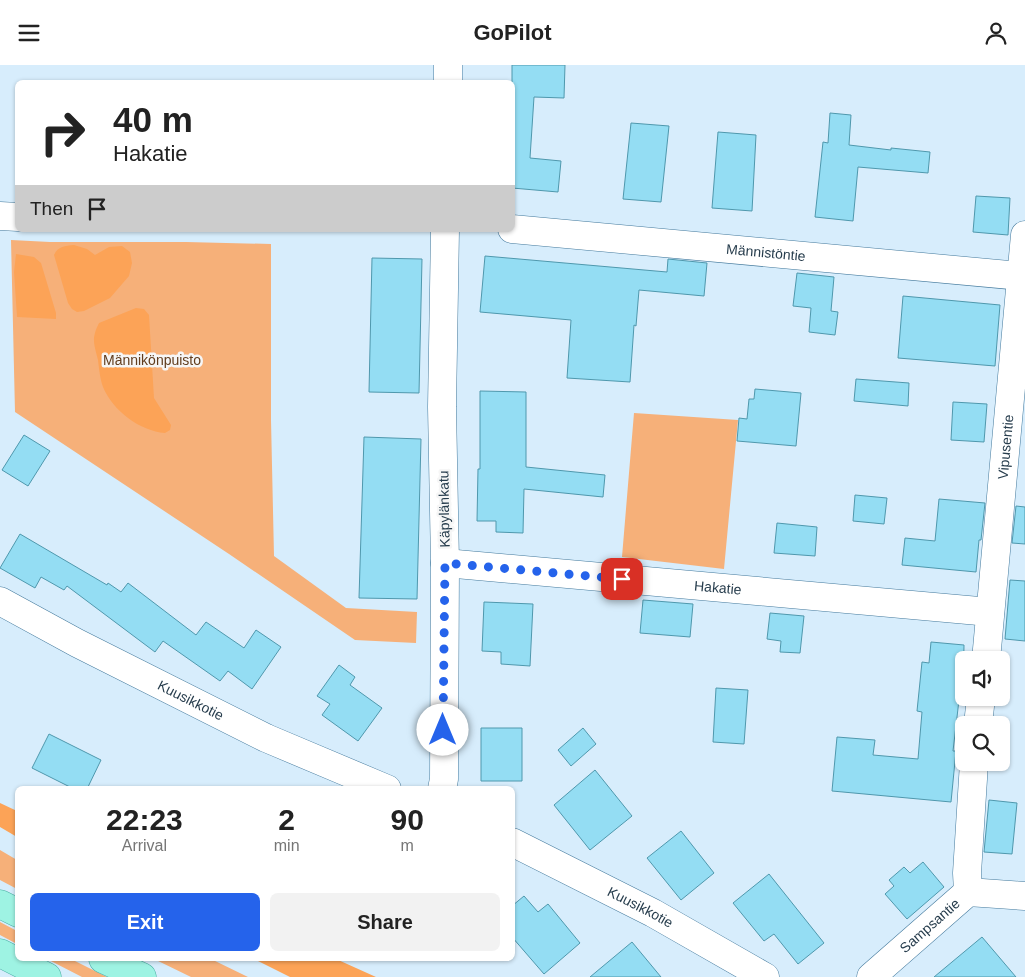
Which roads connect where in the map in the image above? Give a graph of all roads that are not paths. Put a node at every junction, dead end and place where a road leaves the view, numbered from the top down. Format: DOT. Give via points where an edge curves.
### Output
graph roads {
  1 [pos="448,65"];
  2 [pos="448,80"];
  3 [pos="0,216"];
  4 [pos="15,217"];
  5 [pos="515,229"];
  6 [pos="444,232"];
  7 [pos="1025,235"];
  8 [pos="1020,276"];
  9 [pos="445,563"];
  10 [pos="0,601"];
  11 [pos="990,612"];
  12 [pos="987,651"];
  13 [pos="973,771"];
  14 [pos="380,786"];
  15 [pos="443,786"];
  16 [pos="515,844"];
  17 [pos="968,892"];
  18 [pos="1025,896"];
  19 [pos="0,904"];
  20 [pos="15,912"];
  21 [pos="0,953"];
  22 [pos="15,961"];
  23 [pos="16,961"];
  24 [pos="107,961"];
  25 [pos="47,977"];
  26 [pos="142,977"];
  27 [pos="765,977"];
  28 [pos="871,977"];
  1 -- 2 [label="street"];
  3 -- 4 [label="street"];
  5 -- 8 [label="street, Männistöntie"];
  6 -- 9 [label="street, Käpylänkatu" via="442,407"];
  7 -- 8 [label="street, Vipusentie"];
  8 -- 11 [label="street, Vipusentie"];
  9 -- 11 [label="street, Hakatie"];
  9 -- 15 [label="street, Käpylänkatu"];
  10 -- 14 [label="street, Kuusikkotie" via="258,734"];
  11 -- 12 [label="street, Vipusentie"];
  13 -- 17 [label="street"];
  16 -- 27 [label="street, Kuusikkotie" via="654,913"];
  17 -- 18 [label="street, Sampsantie"];
  17 -- 28 [label="street, Sampsantie"];
  19 -- 20 [label="main road"];
  21 -- 22 [label="main road"];
  23 -- 25 [label="main road"];
  24 -- 26 [label="main road"];
}
